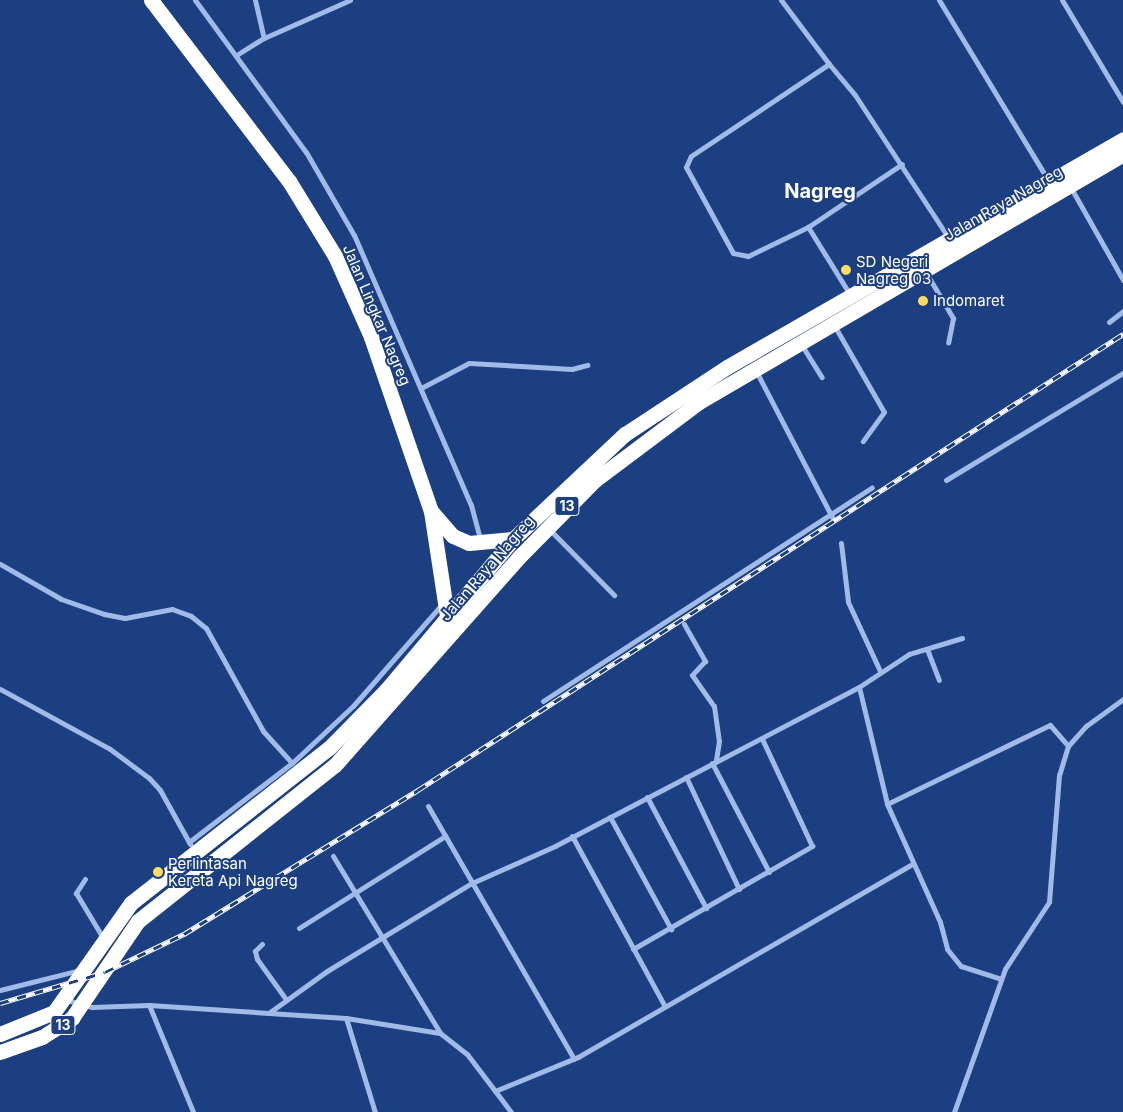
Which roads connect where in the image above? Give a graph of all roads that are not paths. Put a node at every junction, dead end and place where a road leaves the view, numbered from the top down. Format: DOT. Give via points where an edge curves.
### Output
graph roads {
  1 [pos="151,0"];
  2 [pos="195,0"];
  3 [pos="254,0"];
  4 [pos="350,0"];
  5 [pos="781,0"];
  6 [pos="939,0"];
  7 [pos="1062,0"];
  8 [pos="264,38"];
  9 [pos="238,54"];
  10 [pos="829,64"];
  11 [pos="1123,102"];
  12 [pos="1123,139"];
  13 [pos="1123,154"];
  14 [pos="902,164"];
  15 [pos="1066,179"];
  16 [pos="1049,182"];
  17 [pos="808,226"];
  18 [pos="950,239"];
  19 [pos="924,268"];
  20 [pos="1122,276"];
  21 [pos="850,295"];
  22 [pos="1123,311"];
  23 [pos="832,322"];
  24 [pos="1109,322"];
  25 [pos="800,341"];
  26 [pos="948,343"];
  27 [pos="587,365"];
  28 [pos="754,368"];
  29 [pos="1123,373"];
  30 [pos="822,377"];
  31 [pos="421,388"];
  32 [pos="863,441"];
  33 [pos="946,480"];
  34 [pos="872,487"];
  35 [pos="431,510"];
  36 [pos="830,516"];
  37 [pos="546,527"];
  38 [pos="512,539"];
  39 [pos="841,543"];
  40 [pos="480,545"];
  41 [pos="0,564"];
  42 [pos="614,595"];
  43 [pos="446,608"];
  44 [pos="684,624"];
  45 [pos="962,638"];
  46 [pos="926,649"];
  47 [pos="880,671"];
  48 [pos="939,680"];
  49 [pos="860,687"];
  50 [pos="0,689"];
  51 [pos="1123,699"];
  52 [pos="543,701"];
  53 [pos="762,739"];
  54 [pos="1068,746"];
  55 [pos="714,762"];
  56 [pos="292,763"];
  57 [pos="686,777"];
  58 [pos="647,797"];
  59 [pos="887,804"];
  60 [pos="428,806"];
  61 [pos="610,817"];
  62 [pos="445,836"];
  63 [pos="572,836"];
  64 [pos="193,847"];
  65 [pos="333,856"];
  66 [pos="912,865"];
  67 [pos="770,872"];
  68 [pos="85,879"];
  69 [pos="472,882"];
  70 [pos="739,889"];
  71 [pos="355,892"];
  72 [pos="706,908"];
  73 [pos="300,928"];
  74 [pos="671,929"];
  75 [pos="381,936"];
  76 [pos="103,938"];
  77 [pos="262,944"];
  78 [pos="633,949"];
  79 [pos="85,969"];
  80 [pos="1001,979"];
  81 [pos="0,990"];
  82 [pos="285,998"];
  83 [pos="67,1000"];
  84 [pos="149,1005"];
  85 [pos="664,1005"];
  86 [pos="83,1006"];
  87 [pos="270,1012"];
  88 [pos="346,1018"];
  89 [pos="440,1032"];
  90 [pos="0,1034"];
  91 [pos="0,1052"];
  92 [pos="574,1059"];
  93 [pos="495,1091"];
  94 [pos="193,1112"];
  95 [pos="375,1112"];
  96 [pos="511,1112"];
  97 [pos="954,1112"];
  1 -- 35 [label="highway, Jalan Lingkar Nagreg" via="289,181 335,256 371,337"];
  2 -- 9 [label="street"];
  3 -- 8 [label="street"];
  4 -- 8 [label="street"];
  5 -- 10 [label="street"];
  6 -- 16 [label="street"];
  7 -- 11 [label="street"];
  8 -- 9 [label="street"];
  9 -- 31 [label="street" via="328,186 389,310"];
  10 -- 14 [label="street"];
  10 -- 17 [label="street" via="692,156 686,167 739,257"];
  12 -- 15 [label="highway, Jalan Raya Nagreg / 13"];
  13 -- 15 [label="highway, Jalan Raya Nagreg / 13"];
  14 -- 17 [label="street"];
  14 -- 18 [label="street"];
  15 -- 16 [label="highway, Jalan Raya Nagreg / 13"];
  15 -- 19 [label="highway, Jalan Raya Nagreg / 13"];
  15 -- 20 [label="street"];
  16 -- 18 [label="highway, Jalan Raya Nagreg / 13"];
  17 -- 21 [label="street"];
  18 -- 21 [label="highway, Jalan Raya Nagreg / 13"];
  19 -- 23 [label="highway, Jalan Raya Nagreg / 13"];
  19 -- 26 [label="street" via="953,318"];
  21 -- 38 [label="highway, Jalan Raya Nagreg / 13" via="727,367 625,434"];
  22 -- 24 [label="street"];
  23 -- 25 [label="highway, Jalan Raya Nagreg / 13"];
  23 -- 32 [label="street" via="884,412"];
  25 -- 28 [label="highway, Jalan Raya Nagreg / 13"];
  25 -- 30 [label="street"];
  27 -- 31 [label="street" via="542,368 469,364"];
  28 -- 36 [label="street"];
  28 -- 37 [label="highway, Jalan Raya Nagreg / 13" via="641,444"];
  29 -- 33 [label="street"];
  31 -- 40 [label="street" via="471,505"];
  34 -- 36 [label="street"];
  35 -- 40 [label="highway, Jalan Lingkar Nagreg" via="453,536"];
  35 -- 43 [label="highway"];
  36 -- 52 [label="street" via="680,616"];
  37 -- 42 [label="street"];
  37 -- 86 [label="highway, Jalan Raya Nagreg / 13" via="335,765 138,921"];
  38 -- 40 [label="highway, Jalan Lingkar Nagreg"];
  38 -- 43 [label="highway, Jalan Raya Nagreg / 13"];
  39 -- 47 [label="street" via="848,602"];
  41 -- 56 [label="street" via="61,599 104,614 125,618 172,609 191,616 206,628 263,731"];
  43 -- 56 [label="street"];
  43 -- 64 [label="highway, Jalan Raya Nagreg / 13" via="386,690 329,748"];
  44 -- 55 [label="street" via="705,661 692,675 714,706 719,740"];
  45 -- 46 [label="street"];
  46 -- 47 [label="street"];
  46 -- 48 [label="street"];
  47 -- 49 [label="street"];
  49 -- 53 [label="street"];
  49 -- 59 [label="street"];
  50 -- 64 [label="street" via="110,749 149,778 160,790"];
  51 -- 54 [label="street" via="1086,726"];
  53 -- 55 [label="street"];
  53 -- 67 [label="street" via="813,844"];
  54 -- 59 [label="street" via="1050,725"];
  54 -- 80 [label="street" via="1059,776 1049,902"];
  55 -- 57 [label="street"];
  55 -- 67 [label="street"];
  56 -- 64 [label="street"];
  57 -- 58 [label="street"];
  57 -- 70 [label="street"];
  58 -- 61 [label="street"];
  58 -- 72 [label="street"];
  59 -- 66 [label="street"];
  60 -- 62 [label="street"];
  61 -- 63 [label="street"];
  61 -- 74 [label="street"];
  62 -- 69 [label="street"];
  62 -- 71 [label="street"];
  63 -- 69 [label="street"];
  63 -- 78 [label="street"];
  64 -- 76 [label="highway, Jalan Raya Nagreg / 13" via="143,892"];
  65 -- 71 [label="street"];
  66 -- 80 [label="street" via="953,959 972,972"];
  66 -- 85 [label="street"];
  67 -- 70 [label="street"];
  68 -- 76 [label="street" via="76,893"];
  69 -- 75 [label="street"];
  69 -- 92 [label="street" via="514,949"];
  70 -- 72 [label="street"];
  71 -- 73 [label="street"];
  71 -- 75 [label="street"];
  72 -- 74 [label="street"];
  74 -- 78 [label="street"];
  75 -- 82 [label="street"];
  75 -- 89 [label="street"];
  76 -- 79 [label="highway, Jalan Raya Nagreg / 13"];
  77 -- 82 [label="street" via="255,951 257,959"];
  78 -- 85 [label="street"];
  79 -- 81 [label="street"];
  79 -- 83 [label="highway, Jalan Raya Nagreg / 13"];
  80 -- 97 [label="street"];
  82 -- 87 [label="street"];
  83 -- 86 [label="street"];
  83 -- 90 [label="highway, Jalan Raya Nagreg / 13" via="39,1021"];
  84 -- 86 [label="street"];
  84 -- 87 [label="street"];
  84 -- 94 [label="street"];
  85 -- 92 [label="street"];
  86 -- 91 [label="highway, Jalan Raya Nagreg / 13" via="42,1037"];
  87 -- 88 [label="street"];
  88 -- 89 [label="street"];
  88 -- 95 [label="street"];
  89 -- 93 [label="street" via="467,1054"];
  92 -- 93 [label="street"];
  93 -- 96 [label="street"];
}
